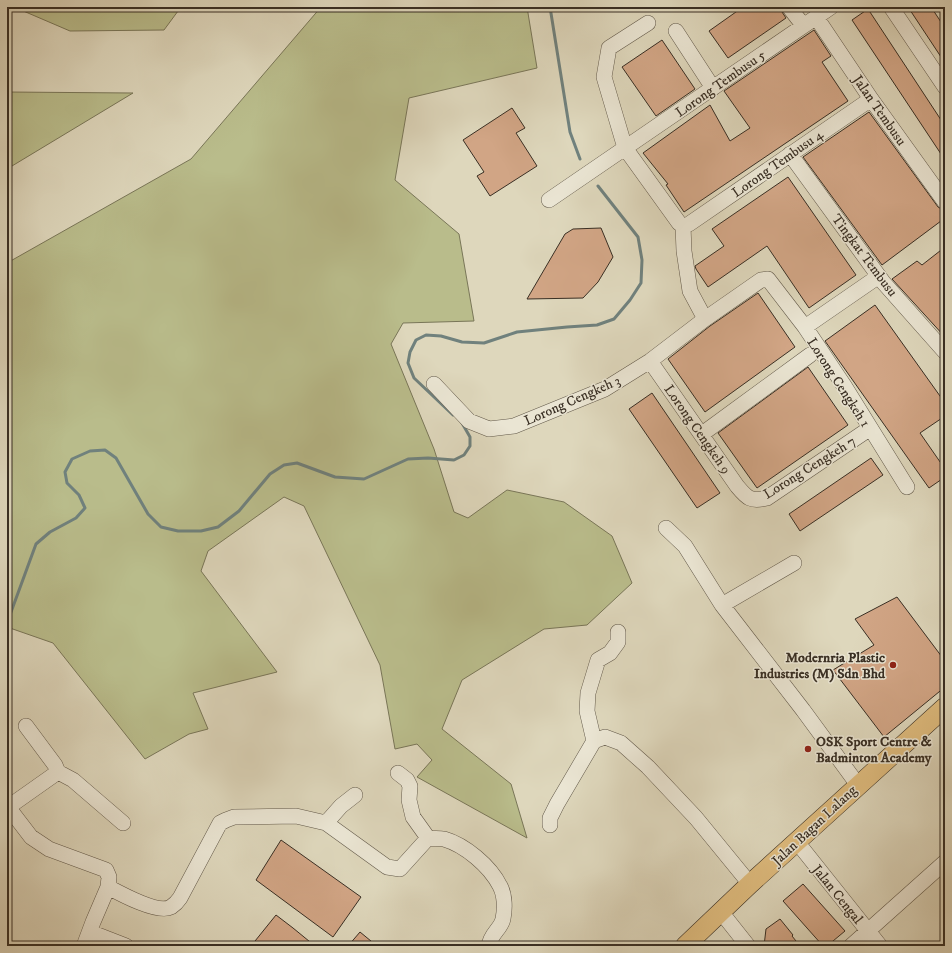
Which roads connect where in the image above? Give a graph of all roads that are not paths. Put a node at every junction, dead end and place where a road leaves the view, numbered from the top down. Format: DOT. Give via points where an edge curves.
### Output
graph roads {
  1 [pos="790,7"];
  2 [pos="831,7"];
  3 [pos="891,7"];
  4 [pos="816,17"];
  5 [pos="648,23"];
  6 [pos="803,25"];
  7 [pos="676,31"];
  8 [pos="713,88"];
  9 [pos="945,88"];
  10 [pos="871,99"];
  11 [pos="625,148"];
  12 [pos="790,154"];
  13 [pos="549,200"];
  14 [pos="945,202"];
  15 [pos="683,226"];
  16 [pos="879,276"];
  17 [pos="768,279"];
  18 [pos="705,319"];
  19 [pos="804,327"];
  20 [pos="945,352"];
  21 [pos="810,356"];
  22 [pos="650,361"];
  23 [pos="434,384"];
  24 [pos="869,429"];
  25 [pos="702,434"];
  26 [pos="906,487"];
  27 [pos="747,497"];
  28 [pos="666,528"];
  29 [pos="794,563"];
  30 [pos="722,605"];
  31 [pos="618,632"];
  32 [pos="945,707"];
  33 [pos="26,726"];
  34 [pos="594,741"];
  35 [pos="58,772"];
  36 [pos="398,773"];
  37 [pos="858,785"];
  38 [pos="355,795"];
  39 [pos="7,808"];
  40 [pos="123,823"];
  41 [pos="326,823"];
  42 [pos="550,826"];
  43 [pos="428,838"];
  44 [pos="797,842"];
  45 [pos="945,862"];
  46 [pos="750,884"];
  47 [pos="108,887"];
  48 [pos="721,912"];
  49 [pos="868,931"];
  50 [pos="90,932"];
  51 [pos="743,944"];
  52 [pos="84,946"];
  53 [pos="126,946"];
  54 [pos="489,946"];
  55 [pos="685,946"];
  56 [pos="851,946"];
  57 [pos="880,946"];
  1 -- 6 [label="street"];
  2 -- 4 [label="street, Lorong Tembusu 5"];
  3 -- 9 [label="street"];
  4 -- 6 [label="street, Lorong Tembusu 5"];
  4 -- 10 [label="street, Jalan Tembusu"];
  5 -- 11 [label="street" via="609,48 604,77"];
  6 -- 8 [label="street, Lorong Tembusu 5"];
  7 -- 8 [label="street"];
  8 -- 11 [label="street, Lorong Tembusu 5"];
  10 -- 12 [label="street, Lorong Tembusu 4"];
  10 -- 14 [label="street, Jalan Tembusu"];
  11 -- 13 [label="street, Lorong Tembusu 5"];
  11 -- 15 [label="street"];
  12 -- 15 [label="street, Lorong Tembusu 4"];
  12 -- 16 [label="street, Tingkat Tembusu"];
  15 -- 18 [label="street" via="690,291"];
  16 -- 19 [label="street"];
  16 -- 20 [label="street, Tingkat Tembusu"];
  17 -- 18 [label="street, Lorong Cengkeh 3" via="761,280"];
  17 -- 19 [label="street, Lorong Cengkeh 1"];
  18 -- 22 [label="street, Lorong Cengkeh 3"];
  19 -- 24 [label="street, Lorong Cengkeh 1" via="845,387"];
  21 -- 25 [label="street"];
  22 -- 23 [label="street, Lorong Cengkeh 3" via="605,388 514,426 489,429 469,421"];
  22 -- 25 [label="street, Lorong Cengkeh 9"];
  24 -- 26 [label="street, Lorong Cengkeh 1"];
  24 -- 27 [label="street, Lorong Cengkeh 7" via="767,498 754,500"];
  25 -- 27 [label="street, Lorong Cengkeh 9"];
  28 -- 30 [label="street" via="685,546"];
  29 -- 30 [label="street"];
  30 -- 37 [label="street"];
  31 -- 34 [label="street" via="618,642 610,653 598,660 588,693 587,711"];
  32 -- 37 [label="main road, Jalan Bagan Lalang"];
  33 -- 35 [label="street"];
  34 -- 42 [label="street" via="557,804 550,818"];
  34 -- 46 [label="street" via="605,737 621,743 648,767 696,818"];
  35 -- 39 [label="street"];
  35 -- 40 [label="street" via="73,780"];
  36 -- 43 [label="street" via="410,786 409,800 413,817"];
  37 -- 44 [label="main road, Jalan Bagan Lalang"];
  38 -- 41 [label="street"];
  39 -- 47 [label="street" via="31,836 49,849 106,870 109,877"];
  41 -- 43 [label="street" via="387,867 400,869"];
  41 -- 47 [label="street" via="296,816 234,818 220,823 180,898 171,907 162,909 142,903"];
  43 -- 54 [label="street" via="443,839 467,850 488,869 501,886 504,903 503,921 492,936"];
  44 -- 46 [label="main road, Jalan Bagan Lalang"];
  44 -- 49 [label="street, Jalan Cengal"];
  45 -- 49 [label="street"];
  46 -- 48 [label="main road, Jalan Bagan Lalang"];
  47 -- 50 [label="street"];
  48 -- 51 [label="street"];
  48 -- 55 [label="main road, Jalan Bagan Lalang"];
  49 -- 56 [label="street"];
  49 -- 57 [label="street, Jalan Cengal"];
  50 -- 52 [label="street"];
  50 -- 53 [label="street"];
}
